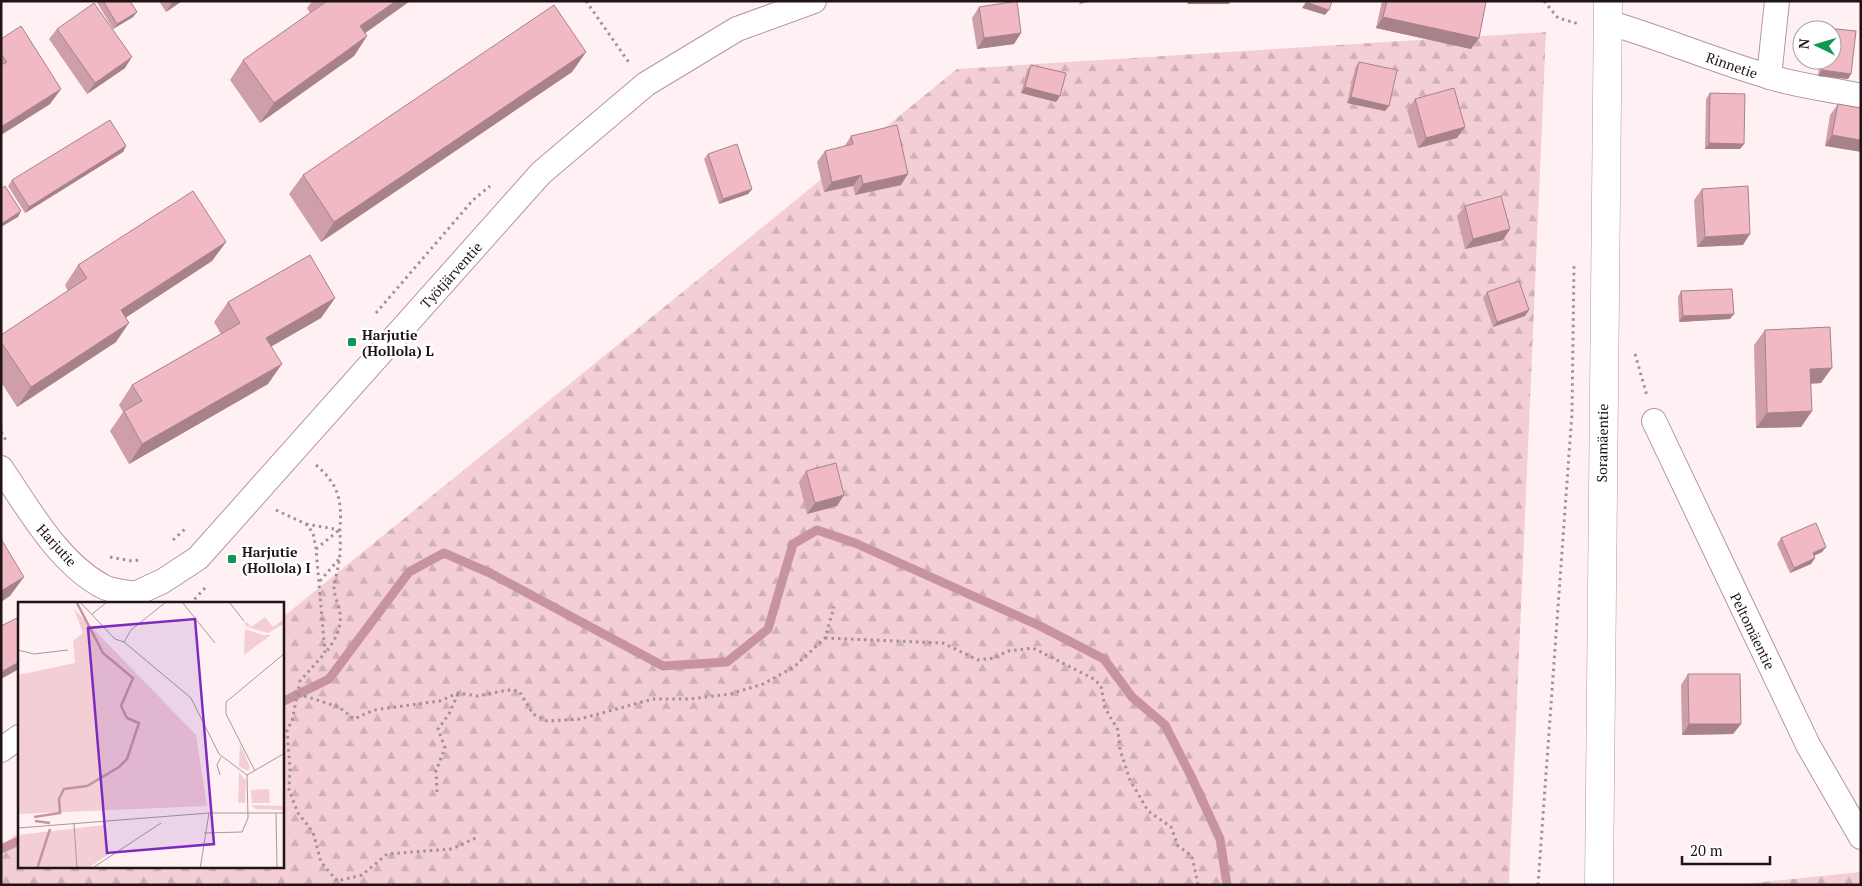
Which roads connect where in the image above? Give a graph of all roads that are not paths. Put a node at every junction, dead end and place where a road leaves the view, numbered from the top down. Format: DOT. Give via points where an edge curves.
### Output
graph roads {
  1 [pos="814,1"];
  2 [pos="1776,1"];
  3 [pos="1608,12"];
  4 [pos="1769,77"];
  5 [pos="1861,96"];
  6 [pos="1654,421"];
  7 [pos="1,468"];
  8 [pos="134,599"];
  9 [pos="18,738"];
  10 [pos="1,750"];
  11 [pos="1861,837"];
  12 [pos="1599,885"];
  1 -- 8 [label="street, Työtjärventie" via="737,29 646,84 541,174 198,558"];
  2 -- 4 [label="street"];
  3 -- 4 [label="street, Rinnetie" via="1642,32 1678,47"];
  3 -- 12 [label="street, Soramäentie"];
  4 -- 5 [label="street, Rinnetie"];
  6 -- 11 [label="street, Peltomäentie" via="1808,745"];
  7 -- 8 [label="street, Harjutie" via="42,530 73,564 103,587"];
  9 -- 10 [label="street"];
}
